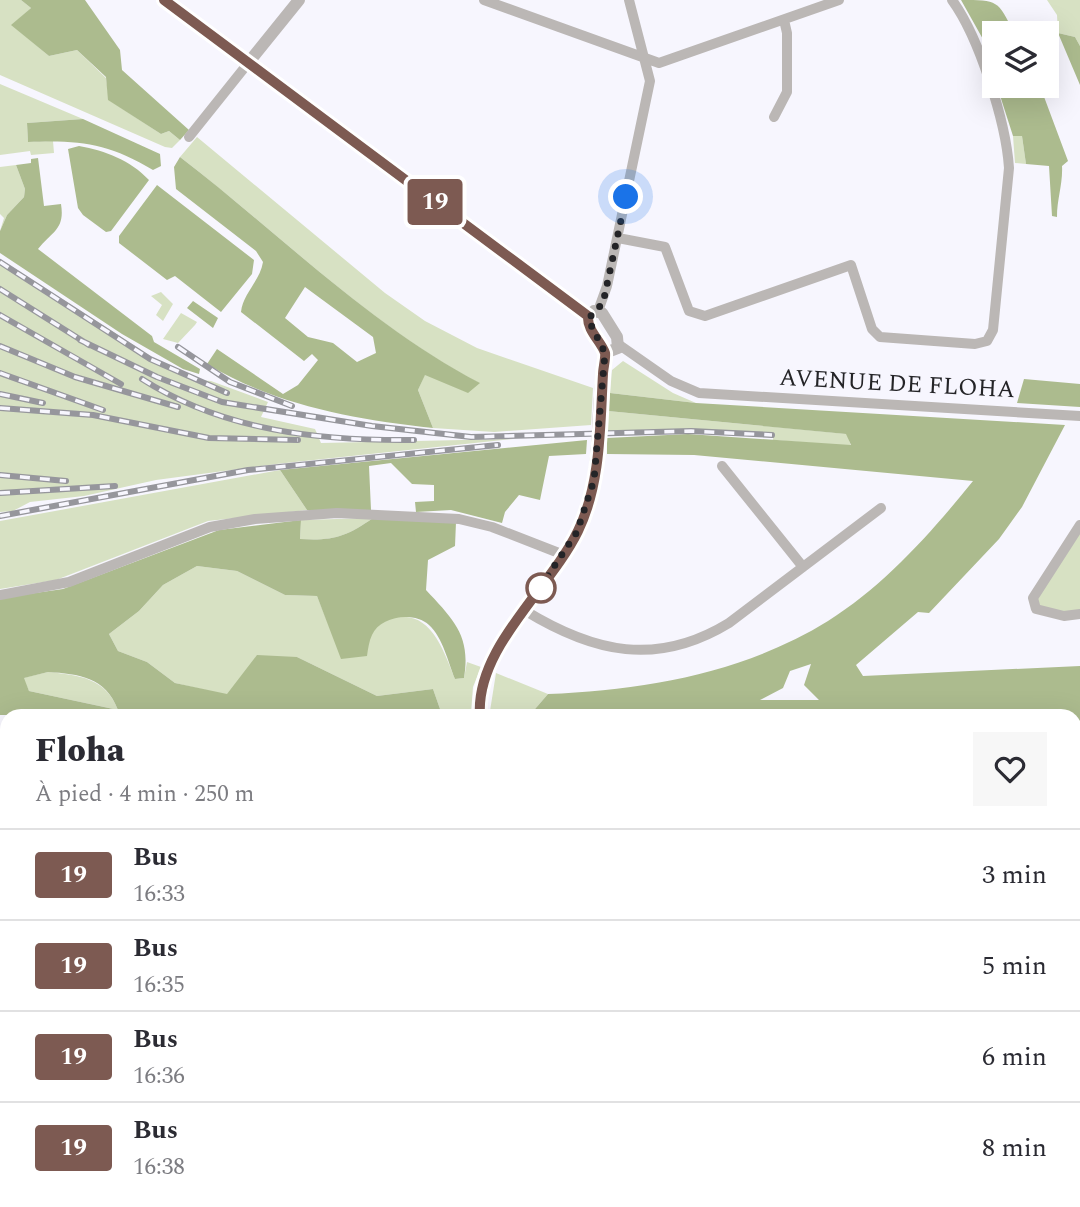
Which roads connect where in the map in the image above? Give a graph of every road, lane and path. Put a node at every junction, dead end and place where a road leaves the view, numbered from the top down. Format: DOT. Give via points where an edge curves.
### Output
graph roads {
  1 [pos="164,0"];
  2 [pos="299,0"];
  3 [pos="484,0"];
  4 [pos="629,0"];
  5 [pos="839,0"];
  6 [pos="952,0"];
  7 [pos="784,20"];
  8 [pos="647,60"];
  9 [pos="249,62"];
  10 [pos="774,117"];
  11 [pos="189,137"];
  12 [pos="618,238"];
  13 [pos="593,313"];
  14 [pos="618,344"];
  15 [pos="605,353"];
  16 [pos="1080,416"];
  17 [pos="722,466"];
  18 [pos="881,508"];
  19 [pos="1080,525"];
  20 [pos="564,555"];
  21 [pos="803,567"];
  22 [pos="0,595"];
  23 [pos="524,610"];
  24 [pos="1080,614"];
  25 [pos="479,709"];
  1 -- 9 [label="street"];
  2 -- 9 [label="street"];
  3 -- 8 [label="street"];
  4 -- 8 [label="street"];
  5 -- 7 [label="street"];
  6 -- 12 [label="street" via="973,35 1008,148 993,330 987,341 880,337 872,329 851,265 696,316 689,311 665,247"];
  7 -- 8 [label="street" via="659,63"];
  7 -- 10 [label="street" via="787,92"];
  8 -- 12 [label="street" via="650,81"];
  9 -- 11 [label="street"];
  9 -- 13 [label="street"];
  12 -- 13 [label="street" via="603,303"];
  13 -- 14 [label="street" via="606,316"];
  13 -- 15 [label="street" via="588,323"];
  14 -- 15 [label="street"];
  14 -- 16 [label="street, AVENUE DE FLOHA" via="680,386 712,395"];
  15 -- 20 [label="street" via="598,449 586,512"];
  17 -- 21 [label="street"];
  18 -- 21 [label="street"];
  19 -- 24 [label="street" via="1033,597 1036,609 1047,613"];
  20 -- 22 [label="street" via="459,519 351,513 296,516 210,527 69,582"];
  20 -- 23 [label="street"];
  21 -- 23 [label="street" via="706,637 662,651 596,642"];
  23 -- 25 [label="street" via="481,685"];
}
